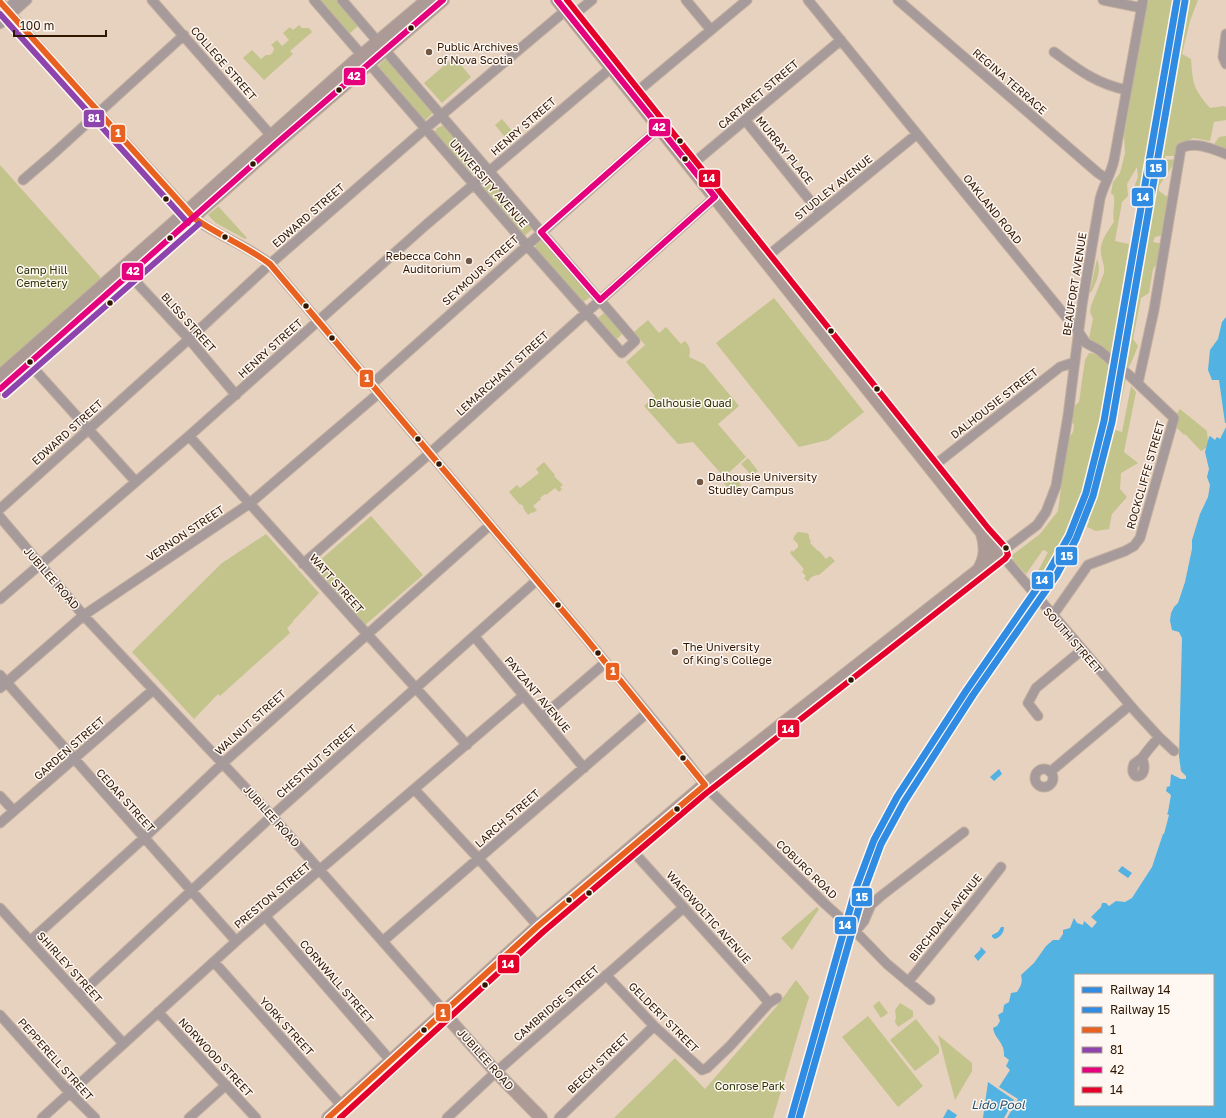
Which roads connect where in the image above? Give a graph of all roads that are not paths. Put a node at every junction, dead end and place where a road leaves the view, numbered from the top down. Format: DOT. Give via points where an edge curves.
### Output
graph roads {
  1 [pos="17,0"];
  2 [pos="27,0"];
  3 [pos="152,0"];
  4 [pos="314,0"];
  5 [pos="342,0"];
  6 [pos="427,0"];
  7 [pos="443,0"];
  8 [pos="557,0"];
  9 [pos="592,0"];
  10 [pos="686,0"];
  11 [pos="747,0"];
  12 [pos="898,0"];
  13 [pos="1103,0"];
  14 [pos="809,1"];
  15 [pos="0,2"];
  16 [pos="1142,4"];
  17 [pos="6,13"];
  18 [pos="568,14"];
  19 [pos="0,24"];
  20 [pos="711,30"];
  21 [pos="1226,34"];
  22 [pos="184,35"];
  23 [pos="841,40"];
  24 [pos="381,46"];
  25 [pos="1054,52"];
  26 [pos="365,59"];
  27 [pos="1226,64"];
  28 [pos="611,68"];
  29 [pos="1126,90"];
  30 [pos="632,95"];
  31 [pos="98,113"];
  32 [pos="441,116"];
  33 [pos="745,120"];
  34 [pos="426,128"];
  35 [pos="659,128"];
  36 [pos="917,134"];
  37 [pos="274,139"];
  38 [pos="1226,154"];
  39 [pos="690,166"];
  40 [pos="489,171"];
  41 [pos="1107,179"];
  42 [pos="23,180"];
  43 [pos="474,184"];
  44 [pos="714,197"];
  45 [pos="820,213"];
  46 [pos="190,214"];
  47 [pos="541,232"];
  48 [pos="526,245"];
  49 [pos="764,259"];
  50 [pos="270,264"];
  51 [pos="126,271"];
  52 [pos="600,300"];
  53 [pos="586,313"];
  54 [pos="318,321"];
  55 [pos="1078,333"];
  56 [pos="189,339"];
  57 [pos="26,360"];
  58 [pos="1074,362"];
  59 [pos="0,376"];
  60 [pos="1138,383"];
  61 [pos="372,384"];
  62 [pos="0,389"];
  63 [pos="379,392"];
  64 [pos="236,395"];
  65 [pos="1174,418"];
  66 [pos="88,429"];
  67 [pos="189,436"];
  68 [pos="429,454"];
  69 [pos="931,468"];
  70 [pos="136,482"];
  71 [pos="249,504"];
  72 [pos="0,509"];
  73 [pos="0,517"];
  74 [pos="490,526"];
  75 [pos="982,533"];
  76 [pos="1000,553"];
  77 [pos="303,564"];
  78 [pos="40,565"];
  79 [pos="978,570"];
  80 [pos="536,581"];
  81 [pos="0,599"];
  82 [pos="1051,613"];
  83 [pos="84,615"];
  84 [pos="367,635"];
  85 [pos="474,636"];
  86 [pos="1082,650"];
  87 [pos="605,663"];
  88 [pos="0,675"];
  89 [pos="3,685"];
  90 [pos="416,688"];
  91 [pos="153,690"];
  92 [pos="523,696"];
  93 [pos="1130,705"];
  94 [pos="647,713"];
  95 [pos="1038,716"];
  96 [pos="542,717"];
  97 [pos="1159,737"];
  98 [pos="468,745"];
  99 [pos="1174,751"];
  100 [pos="1142,758"];
  101 [pos="74,759"];
  102 [pos="223,763"];
  103 [pos="584,768"];
  104 [pos="1050,772"];
  105 [pos="705,785"];
  106 [pos="415,790"];
  107 [pos="0,796"];
  108 [pos="14,811"];
  109 [pos="272,816"];
  110 [pos="0,823"];
  111 [pos="964,832"];
  112 [pos="144,838"];
  113 [pos="630,848"];
  114 [pos="479,859"];
  115 [pos="1001,867"];
  116 [pos="320,870"];
  117 [pos="192,890"];
  118 [pos="0,908"];
  119 [pos="683,908"];
  120 [pos="265,916"];
  121 [pos="538,926"];
  122 [pos="854,931"];
  123 [pos="30,941"];
  124 [pos="236,941"];
  125 [pos="383,941"];
  126 [pos="214,962"];
  127 [pos="606,975"];
  128 [pos="908,982"];
  129 [pos="79,995"];
  130 [pos="777,998"];
  131 [pos="930,1000"];
  132 [pos="769,1003"];
  133 [pos="444,1011"];
  134 [pos="158,1012"];
  135 [pos="0,1015"];
  136 [pos="654,1026"];
  137 [pos="122,1043"];
  138 [pos="390,1060"];
  139 [pos="496,1072"];
  140 [pos="226,1085"];
  141 [pos="69,1092"];
  142 [pos="342,1106"];
  143 [pos="42,1118"];
  144 [pos="95,1118"];
  145 [pos="189,1118"];
  146 [pos="256,1118"];
  147 [pos="328,1118"];
  148 [pos="446,1118"];
  149 [pos="541,1118"];
  150 [pos="559,1118"];
  1 -- 17 [label="street"];
  2 -- 17 [label="street"];
  3 -- 22 [label="street, COLLEGE STREET"];
  4 -- 26 [label="street, UNIVERSITY AVENUE"];
  5 -- 24 [label="street, UNIVERSITY AVENUE"];
  6 -- 24 [label="main road"];
  7 -- 24 [label="main road"];
  8 -- 18 [label="main road, SOUTH STREET"];
  9 -- 18 [label="street, EDWARD STREET"];
  10 -- 20 [label="street"];
  11 -- 20 [label="street"];
  12 -- 41 [label="street, REGINA TERRACE"];
  13 -- 16 [label="street"];
  14 -- 23 [label="street, OAKLAND ROAD"];
  15 -- 17 [label="street, COBURG ROAD"];
  16 -- 29 [label="street, BEAUFORT AVENUE"];
  17 -- 19 [label="street"];
  17 -- 31 [label="street, COBURG ROAD"];
  18 -- 28 [label="main road, SOUTH STREET"];
  18 -- 32 [label="street, EDWARD STREET"];
  20 -- 30 [label="street"];
  21 -- 27 [label="street" via="1223,57"];
  22 -- 31 [label="street"];
  22 -- 37 [label="street, COLLEGE STREET"];
  23 -- 33 [label="street, CARTARET STREET"];
  23 -- 36 [label="street, OAKLAND ROAD"];
  24 -- 26 [label="main road"];
  24 -- 32 [label="street, UNIVERSITY AVENUE"];
  25 -- 29 [label="street" via="1087,76 1107,86"];
  26 -- 34 [label="street, UNIVERSITY AVENUE"];
  26 -- 37 [label="main road"];
  28 -- 30 [label="main road, SOUTH STREET"];
  28 -- 40 [label="street, HENRY STREET"];
  29 -- 41 [label="street, BEAUFORT AVENUE" via="1114,160"];
  30 -- 35 [label="main road, SOUTH STREET"];
  31 -- 42 [label="street"];
  31 -- 46 [label="street, COBURG ROAD"];
  32 -- 34 [label="street, EDWARD STREET"];
  32 -- 40 [label="street, UNIVERSITY AVENUE"];
  33 -- 39 [label="street, CARTARET STREET"];
  33 -- 45 [label="street, MURRAY PLACE"];
  34 -- 43 [label="street, UNIVERSITY AVENUE"];
  34 -- 50 [label="street, EDWARD STREET"];
  35 -- 39 [label="main road, SOUTH STREET"];
  35 -- 47 [label="street, SEYMOUR STREET"];
  36 -- 45 [label="street, STUDLEY AVENUE"];
  36 -- 55 [label="street, OAKLAND ROAD"];
  37 -- 46 [label="main road"];
  38 -- 60 [label="street" via="1210,148 1187,145 1181,148 1154,310"];
  39 -- 44 [label="main road, SOUTH STREET"];
  40 -- 43 [label="street, HENRY STREET"];
  40 -- 47 [label="street, UNIVERSITY AVENUE"];
  41 -- 55 [label="street, BEAUFORT AVENUE" via="1100,199"];
  43 -- 48 [label="street, UNIVERSITY AVENUE"];
  43 -- 54 [label="street, HENRY STREET"];
  44 -- 49 [label="main road, SOUTH STREET"];
  44 -- 52 [label="street, LEMARCHANT STREET"];
  45 -- 49 [label="street, STUDLEY AVENUE"];
  46 -- 50 [label="street, COBURG ROAD" via="223,237"];
  46 -- 51 [label="main road"];
  47 -- 48 [label="street, SEYMOUR STREET"];
  47 -- 52 [label="street, UNIVERSITY AVENUE"];
  48 -- 53 [label="street, UNIVERSITY AVENUE"];
  48 -- 61 [label="street, SEYMOUR STREET"];
  49 -- 69 [label="main road, SOUTH STREET"];
  50 -- 54 [label="street, COBURG ROAD"];
  50 -- 56 [label="street, EDWARD STREET"];
  51 -- 56 [label="street, BLISS STREET"];
  51 -- 57 [label="main road"];
  52 -- 53 [label="street, LEMARCHANT STREET"];
  52 -- 53 [label="street, UNIVERSITY AVENUE" via="635,341 622,353"];
  53 -- 68 [label="street, LEMARCHANT STREET"];
  54 -- 61 [label="street, COBURG ROAD"];
  54 -- 64 [label="street, HENRY STREET"];
  55 -- 58 [label="street, BEAUFORT AVENUE"];
  55 -- 60 [label="street, OAKLAND ROAD" via="1086,343 1099,350"];
  56 -- 64 [label="street, BLISS STREET"];
  56 -- 66 [label="street, EDWARD STREET"];
  57 -- 59 [label="main road"];
  57 -- 62 [label="main road"];
  57 -- 66 [label="street"];
  58 -- 69 [label="street, DALHOUSIE STREET" via="1060,367"];
  58 -- 76 [label="street, BEAUFORT AVENUE" via="1068,416 1056,486 1050,503 1037,525"];
  60 -- 65 [label="street, OAKLAND ROAD"];
  61 -- 63 [label="street, COBURG ROAD"];
  63 -- 68 [label="street, COBURG ROAD"];
  63 -- 71 [label="street, VERNON STREET"];
  64 -- 67 [label="street, HENRY STREET"];
  65 -- 82 [label="street, ROCKCLIFFE STREET" via="1140,538 1134,546 1088,565"];
  66 -- 70 [label="street"];
  66 -- 72 [label="street, EDWARD STREET"];
  67 -- 70 [label="street, HENRY STREET"];
  67 -- 71 [label="street, WATT STREET"];
  68 -- 74 [label="street, COBURG ROAD"];
  68 -- 77 [label="street, LEMARCHANT STREET"];
  69 -- 75 [label="main road, SOUTH STREET"];
  70 -- 78 [label="street, HENRY STREET"];
  71 -- 77 [label="street, WATT STREET"];
  71 -- 83 [label="street, VERNON STREET"];
  73 -- 78 [label="street, JUBILEE ROAD"];
  74 -- 80 [label="street, COBURG ROAD"];
  74 -- 84 [label="street, WALNUT STREET"];
  75 -- 76 [label="main road, SOUTH STREET"];
  75 -- 79 [label="main road" via="986,545 985,556"];
  76 -- 79 [label="main road"];
  76 -- 82 [label="street, SOUTH STREET"];
  77 -- 84 [label="street, WATT STREET"];
  78 -- 81 [label="street, HENRY STREET"];
  78 -- 83 [label="street, JUBILEE ROAD"];
  79 -- 105 [label="main road"];
  80 -- 85 [label="street, CHESTNUT STREET"];
  80 -- 87 [label="street, COBURG ROAD"];
  82 -- 86 [label="street, SOUTH STREET"];
  83 -- 89 [label="street, VERNON STREET"];
  83 -- 91 [label="street, JUBILEE ROAD"];
  84 -- 90 [label="street, WATT STREET"];
  84 -- 102 [label="street, WALNUT STREET"];
  85 -- 90 [label="street, CHESTNUT STREET"];
  85 -- 92 [label="street, PAYZANT AVENUE"];
  86 -- 93 [label="street, SOUTH STREET"];
  86 -- 95 [label="street" via="1036,688 1028,703"];
  87 -- 94 [label="street, COBURG ROAD"];
  87 -- 96 [label="street"];
  88 -- 89 [label="street, CEDAR STREET"];
  89 -- 101 [label="street, CEDAR STREET"];
  90 -- 98 [label="street, WATT STREET"];
  90 -- 109 [label="street, CHESTNUT STREET"];
  91 -- 101 [label="street, GARDEN STREET"];
  91 -- 102 [label="street, JUBILEE ROAD"];
  92 -- 96 [label="street, PAYZANT AVENUE"];
  92 -- 98 [label="street, PRESTON STREET"];
  93 -- 97 [label="street, SOUTH STREET"];
  93 -- 104 [label="street"];
  94 -- 103 [label="street, LARCH STREET"];
  94 -- 105 [label="street, COBURG ROAD"];
  96 -- 103 [label="street, PAYZANT AVENUE"];
  97 -- 99 [label="street, SOUTH STREET"];
  97 -- 100 [label="street"];
  98 -- 106 [label="street, PRESTON STREET"];
  101 -- 108 [label="street, GARDEN STREET"];
  101 -- 112 [label="street, CEDAR STREET"];
  102 -- 109 [label="street, JUBILEE ROAD"];
  102 -- 112 [label="street, WALNUT STREET"];
  103 -- 114 [label="street, LARCH STREET"];
  105 -- 113 [label="main road"];
  105 -- 122 [label="street, COBURG ROAD"];
  106 -- 114 [label="street"];
  106 -- 116 [label="street, PRESTON STREET"];
  107 -- 108 [label="street"];
  108 -- 110 [label="street, GARDEN STREET"];
  109 -- 116 [label="street, JUBILEE ROAD"];
  109 -- 117 [label="street, CHESTNUT STREET"];
  111 -- 122 [label="street" via="881,896 871,905 864,921"];
  112 -- 117 [label="street, CEDAR STREET"];
  112 -- 123 [label="street, WALNUT STREET"];
  113 -- 119 [label="street, WAEGWOLTIC AVENUE"];
  113 -- 121 [label="main road"];
  114 -- 121 [label="street"];
  114 -- 125 [label="street, LARCH STREET"];
  115 -- 128 [label="street, BIRCHDALE AVENUE"];
  116 -- 120 [label="street, PRESTON STREET"];
  116 -- 125 [label="street, JUBILEE ROAD"];
  117 -- 124 [label="street, CEDAR STREET"];
  117 -- 129 [label="street, CHESTNUT STREET"];
  118 -- 123 [label="street, SHIRLEY STREET"];
  119 -- 127 [label="street, CAMBRIDGE STREET"];
  119 -- 132 [label="street, WAEGWOLTIC AVENUE"];
  120 -- 124 [label="street, PRESTON STREET"];
  120 -- 138 [label="street, CORNWALL STREET"];
  121 -- 133 [label="main road"];
  122 -- 128 [label="street, COBURG ROAD"];
  123 -- 129 [label="street, SHIRLEY STREET"];
  124 -- 126 [label="street, PRESTON STREET"];
  125 -- 133 [label="street, JUBILEE ROAD"];
  126 -- 134 [label="street, PRESTON STREET"];
  126 -- 142 [label="street, YORK STREET"];
  127 -- 136 [label="street, GELDERT STREET"];
  127 -- 139 [label="street, CAMBRIDGE STREET"];
  128 -- 131 [label="street, COBURG ROAD"];
  129 -- 137 [label="street, SHIRLEY STREET"];
  130 -- 132 [label="street"];
  132 -- 136 [label="street, GELDERT STREET" via="708,1068 702,1070"];
  133 -- 138 [label="main road"];
  133 -- 139 [label="main road, JUBILEE ROAD"];
  134 -- 137 [label="street, PRESTON STREET"];
  134 -- 140 [label="street, NORWOOD STREET"];
  135 -- 141 [label="street, PEPPERELL STREET"];
  136 -- 150 [label="street, BEECH STREET"];
  137 -- 141 [label="street, PRESTON STREET"];
  138 -- 142 [label="main road"];
  139 -- 148 [label="street, CAMBRIDGE STREET"];
  139 -- 149 [label="main road, JUBILEE ROAD"];
  140 -- 145 [label="street"];
  140 -- 146 [label="street, NORWOOD STREET"];
  141 -- 143 [label="street, PRESTON STREET"];
  141 -- 144 [label="street, PEPPERELL STREET"];
  142 -- 147 [label="main road"];
}
